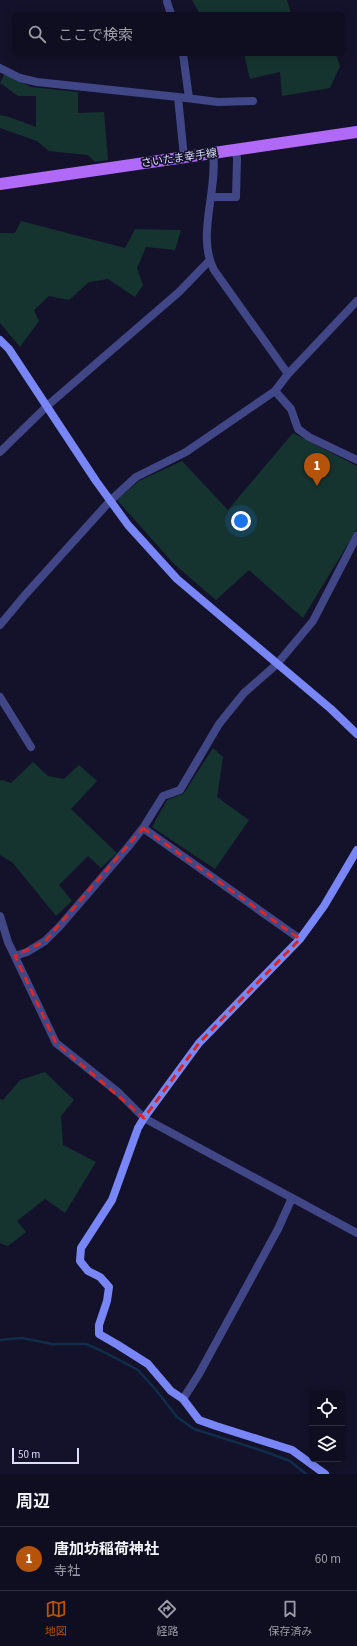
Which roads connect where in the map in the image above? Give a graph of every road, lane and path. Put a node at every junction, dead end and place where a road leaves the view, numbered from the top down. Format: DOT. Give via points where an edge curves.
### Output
graph roads {
  1 [pos="167,2"];
  2 [pos="170,12"];
  3 [pos="183,56"];
  4 [pos="0,68"];
  5 [pos="178,97"];
  6 [pos="188,98"];
  7 [pos="253,101"];
  8 [pos="357,132"];
  9 [pos="236,150"];
  10 [pos="213,153"];
  11 [pos="184,157"];
  12 [pos="0,184"];
  13 [pos="212,197"];
  14 [pos="209,261"];
  15 [pos="357,301"];
  16 [pos="0,340"];
  17 [pos="288,374"];
  18 [pos="275,391"];
  19 [pos="47,406"];
  20 [pos="0,452"];
  21 [pos="357,460"];
  22 [pos="110,501"];
  23 [pos="357,536"];
  24 [pos="355,547"];
  25 [pos="0,625"];
  26 [pos="277,664"];
  27 [pos="0,697"];
  28 [pos="357,734"];
  29 [pos="31,747"];
  30 [pos="143,828"];
  31 [pos="357,850"];
  32 [pos="0,916"];
  33 [pos="300,939"];
  34 [pos="15,956"];
  35 [pos="144,1118"];
  36 [pos="292,1198"];
  37 [pos="357,1233"];
  38 [pos="183,1399"];
  39 [pos="325,1474"];
  1 -- 2 [label="street"];
  3 -- 6 [label="street"];
  4 -- 5 [label="street" via="20,78 37,82"];
  5 -- 6 [label="street"];
  5 -- 11 [label="street"];
  6 -- 7 [label="street"];
  8 -- 9 [label="main road, さいたま幸手線"];
  9 -- 10 [label="main road, さいたま幸手線"];
  9 -- 13 [label="street" via="236,197"];
  10 -- 11 [label="main road, さいたま幸手線"];
  10 -- 13 [label="street"];
  11 -- 12 [label="main road, さいたま幸手線"];
  13 -- 14 [label="street" via="206,232"];
  14 -- 17 [label="street"];
  14 -- 19 [label="street" via="179,292"];
  15 -- 17 [label="street"];
  16 -- 19 [label="street"];
  17 -- 18 [label="street"];
  18 -- 21 [label="street" via="291,409 298,429"];
  18 -- 22 [label="street" via="186,452 136,477"];
  19 -- 20 [label="street"];
  19 -- 22 [label="street"];
  22 -- 25 [label="street"];
  22 -- 26 [label="street" via="177,579"];
  23 -- 24 [label="street"];
  24 -- 26 [label="street" via="313,621"];
  26 -- 28 [label="street"];
  26 -- 30 [label="street" via="244,693 219,724 180,790 163,796"];
  27 -- 29 [label="street"];
  30 -- 33 [label="street"];
  30 -- 34 [label="street" via="101,881 45,940 27,952"];
  31 -- 33 [label="street" via="324,906"];
  32 -- 34 [label="street"];
  33 -- 35 [label="street" via="200,1043"];
  34 -- 35 [label="street" via="56,1043 119,1093"];
  35 -- 36 [label="street"];
  35 -- 38 [label="street" via="112,1200 81,1248 80,1261 88,1271 100,1277 109,1287 99,1334 148,1364 171,1391"];
  36 -- 37 [label="street"];
  36 -- 38 [label="street" via="278,1229"];
  38 -- 39 [label="street" via="199,1420 292,1450"];
}
